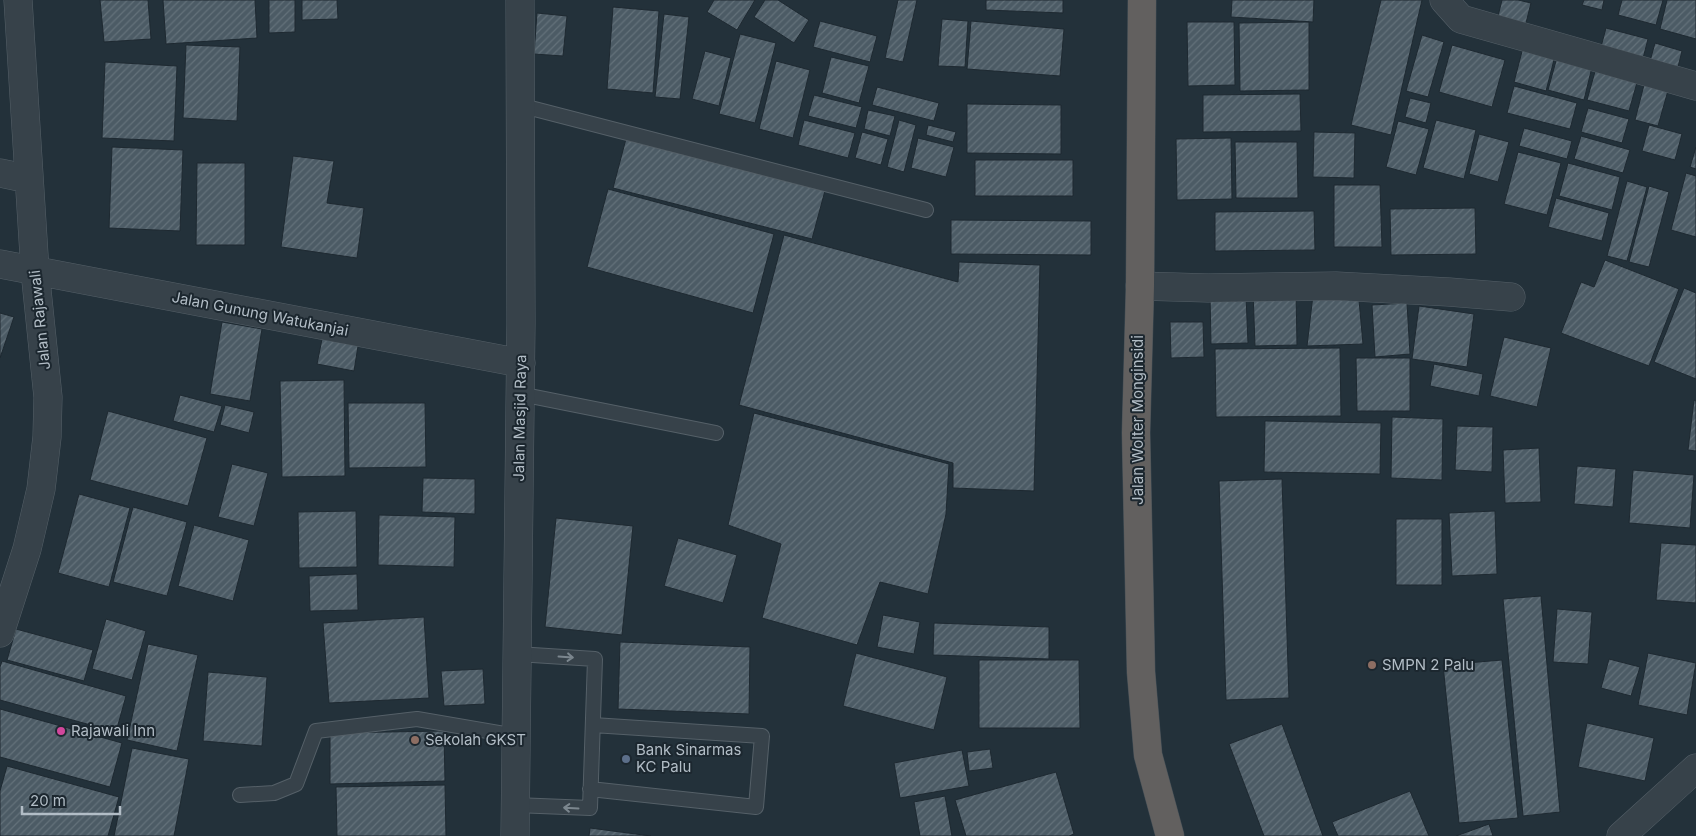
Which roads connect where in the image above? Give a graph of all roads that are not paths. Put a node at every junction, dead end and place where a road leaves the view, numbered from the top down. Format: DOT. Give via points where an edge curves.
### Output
graph roads {
  1 [pos="18,0"];
  2 [pos="520,0"];
  3 [pos="1142,0"];
  4 [pos="1444,0"];
  5 [pos="1696,86"];
  6 [pos="519,105"];
  7 [pos="0,174"];
  8 [pos="30,179"];
  9 [pos="926,210"];
  10 [pos="0,264"];
  11 [pos="35,272"];
  12 [pos="1140,286"];
  13 [pos="1511,297"];
  14 [pos="520,363"];
  15 [pos="520,394"];
  16 [pos="716,433"];
  17 [pos="0,634"];
  18 [pos="517,654"];
  19 [pos="593,725"];
  20 [pos="516,736"];
  21 [pos="1696,768"];
  22 [pos="590,789"];
  23 [pos="240,795"];
  24 [pos="515,805"];
  25 [pos="515,836"];
  26 [pos="1170,836"];
  27 [pos="1621,836"];
  1 -- 8 [label="street, Jalan Rajawali"];
  2 -- 6 [label="street, Jalan Masjid Raya"];
  3 -- 12 [label="highway, Jalan Wolter Monginsidi"];
  4 -- 5 [label="street" via="1461,19"];
  6 -- 9 [label="lane"];
  6 -- 14 [label="street, Jalan Masjid Raya"];
  7 -- 8 [label="street"];
  8 -- 11 [label="street, Jalan Rajawali"];
  10 -- 11 [label="street, Jalan Gunung Watukanjai"];
  11 -- 14 [label="street, Jalan Gunung Watukanjai"];
  11 -- 17 [label="street, Jalan Rajawali" via="48,397 47,437 41,488 27,549"];
  12 -- 13 [label="street" via="1325,286"];
  12 -- 26 [label="highway, Jalan Wolter Monginsidi" via="1136,433 1141,672 1148,755"];
  14 -- 15 [label="street, Jalan Masjid Raya"];
  15 -- 16 [label="lane"];
  15 -- 18 [label="street, Jalan Masjid Raya"];
  18 -- 19 [label="lane, one-way" via="595,659"];
  18 -- 20 [label="street, Jalan Masjid Raya"];
  19 -- 22 [label="lane"];
  19 -- 22 [label="lane" via="762,736 756,807"];
  20 -- 23 [label="lane" via="417,719 316,731 296,784 274,793"];
  20 -- 24 [label="street, Jalan Masjid Raya"];
  21 -- 27 [label="street"];
  22 -- 24 [label="lane, one-way" via="590,808"];
  24 -- 25 [label="street, Jalan Masjid Raya"];
}
